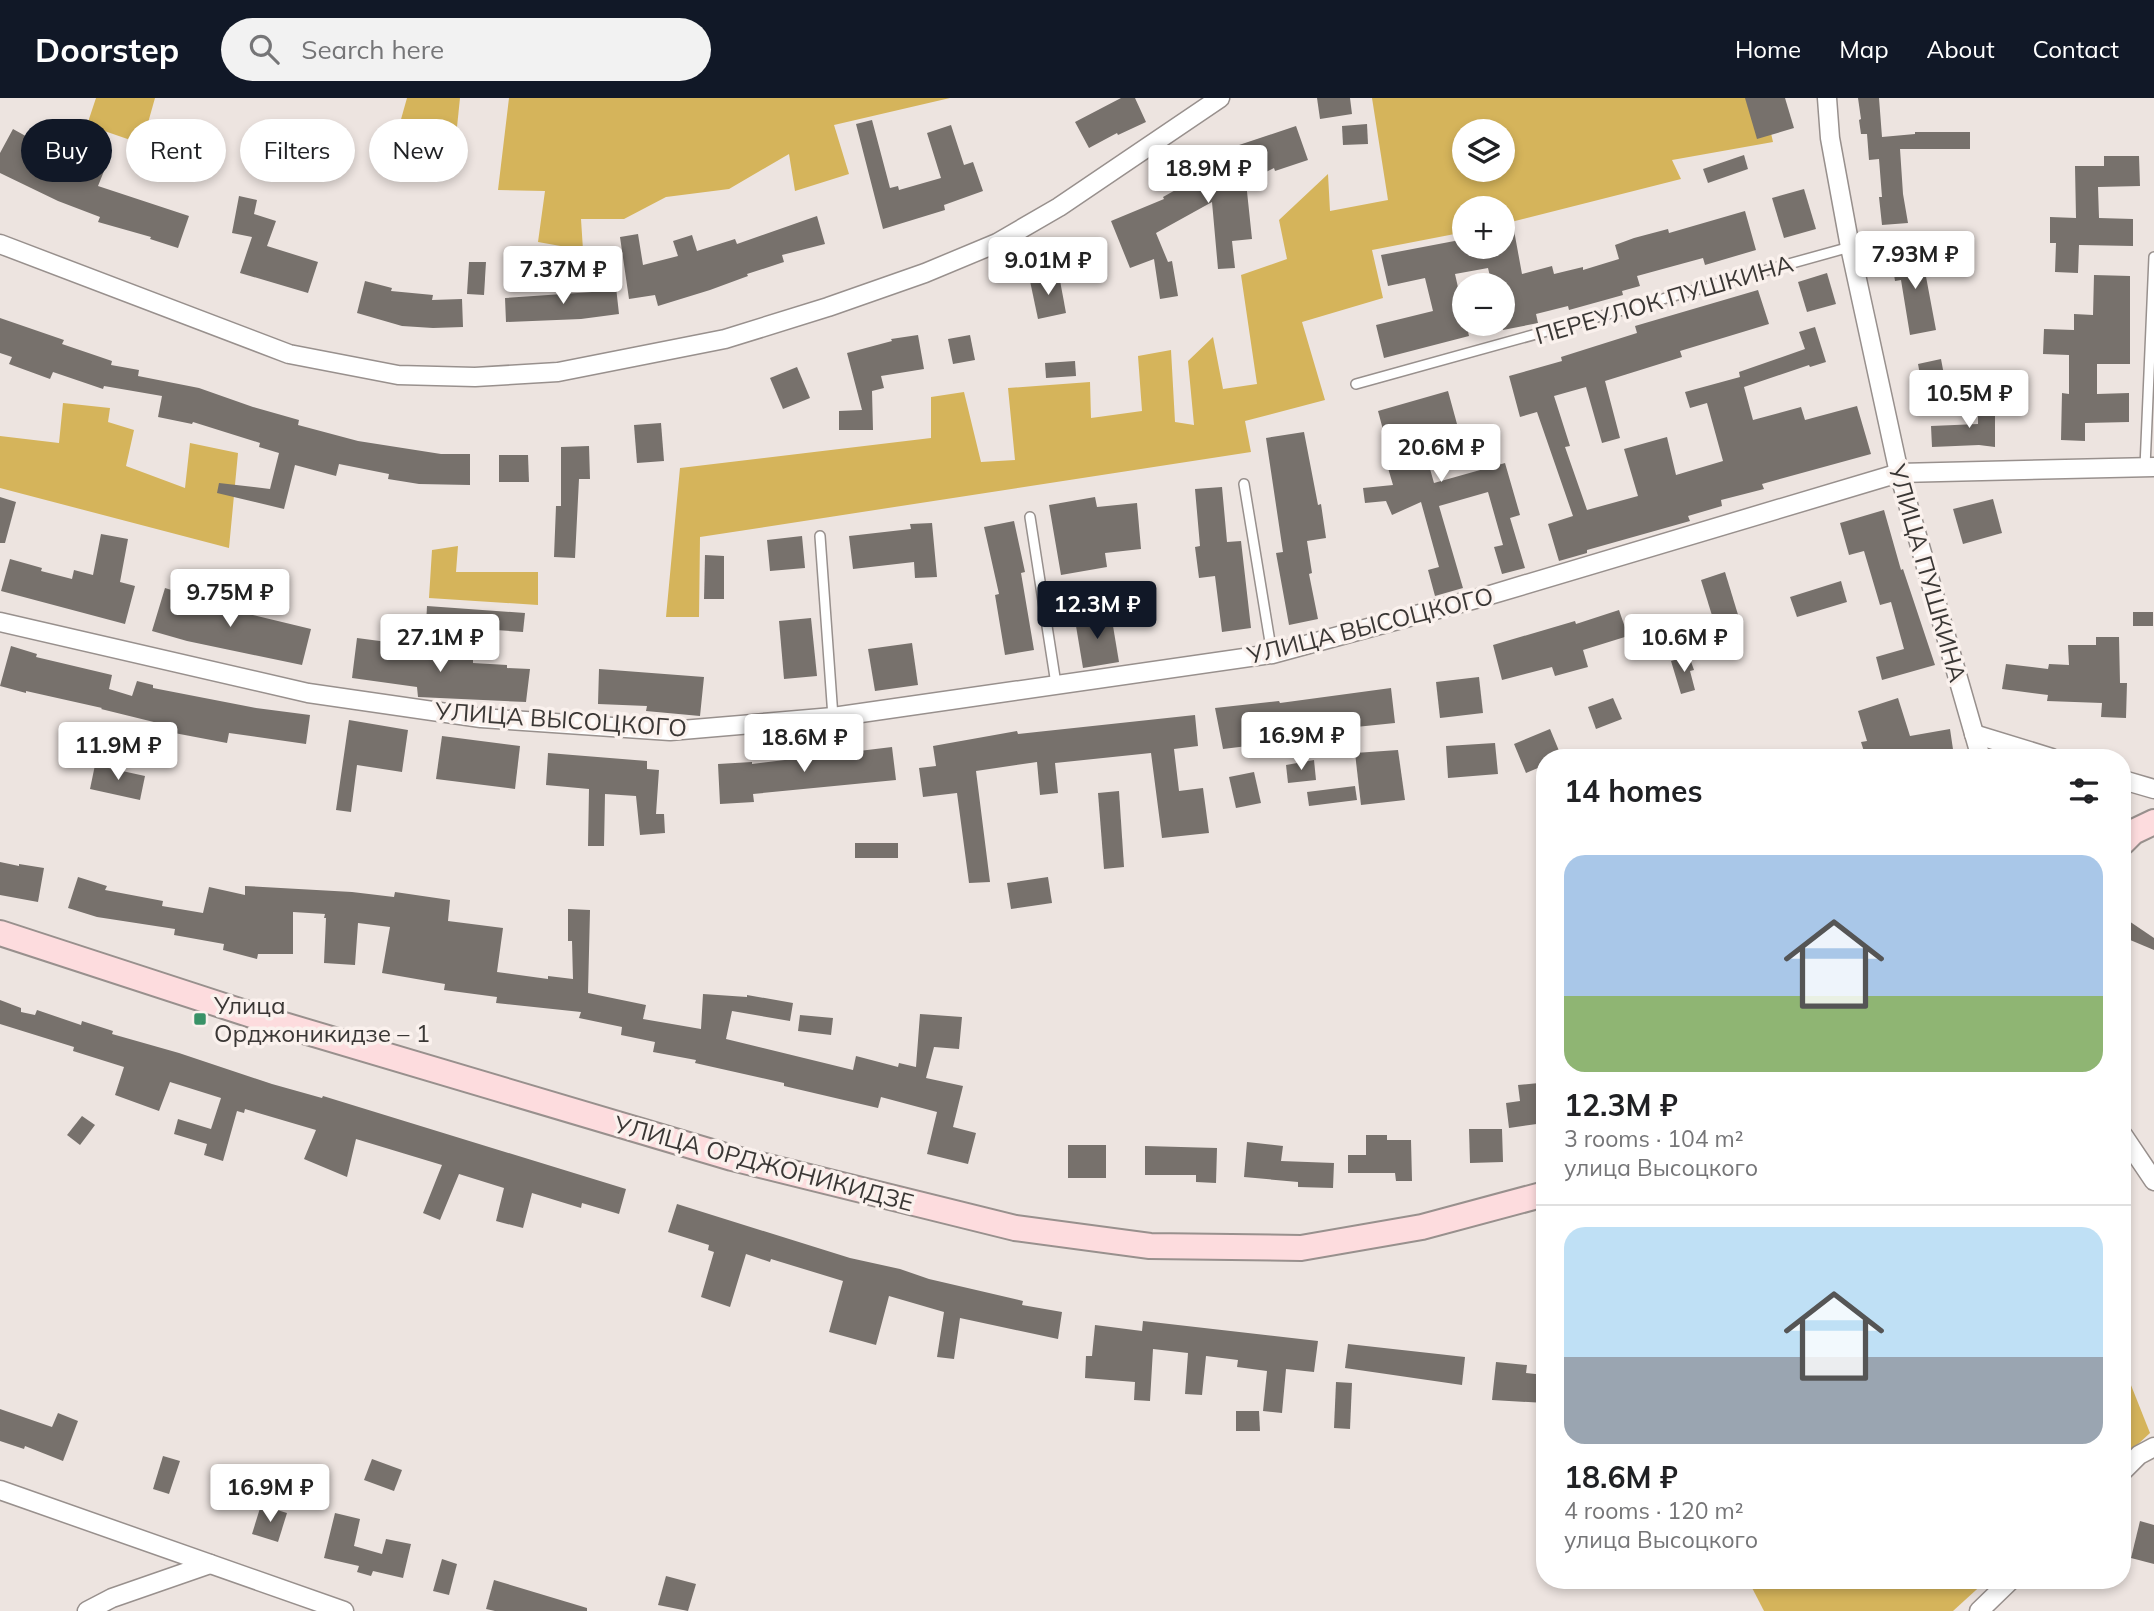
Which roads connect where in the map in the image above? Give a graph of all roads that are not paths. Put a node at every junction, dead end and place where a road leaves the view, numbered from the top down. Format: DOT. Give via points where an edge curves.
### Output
graph roads {
  1 [pos="1220,98"];
  2 [pos="1827,98"];
  3 [pos="0,244"];
  4 [pos="1850,247"];
  5 [pos="2154,257"];
  6 [pos="1356,384"];
  7 [pos="2149,467"];
  8 [pos="1899,473"];
  9 [pos="1244,484"];
  10 [pos="1030,517"];
  11 [pos="820,536"];
  12 [pos="0,621"];
  13 [pos="1272,654"];
  14 [pos="1056,684"];
  15 [pos="833,718"];
  16 [pos="1974,734"];
  17 [pos="1978,749"];
  18 [pos="2023,749"];
  19 [pos="2131,782"];
  20 [pos="2154,789"];
  21 [pos="2154,822"];
  22 [pos="2131,834"];
  23 [pos="0,933"];
  24 [pos="2131,1147"];
  25 [pos="2154,1181"];
  26 [pos="1536,1196"];
  27 [pos="2154,1447"];
  28 [pos="2131,1463"];
  29 [pos="0,1490"];
  30 [pos="210,1564"];
  31 [pos="2002,1589"];
  32 [pos="87,1611"];
  33 [pos="344,1611"];
  34 [pos="1980,1611"];
  1 -- 3 [label="street" via="1059,207 997,243 937,268 725,339 558,372 398,375 289,354"];
  2 -- 4 [label="street, УЛИЦА ПУШКИНА"];
  4 -- 6 [label="lane, ПЕРЕУЛОК ПУШКИНА"];
  4 -- 8 [label="street, УЛИЦА ПУШКИНА"];
  5 -- 7 [label="lane"];
  7 -- 8 [label="street, УЛИЦА ВЫСОЦКОГО"];
  8 -- 13 [label="street, УЛИЦА ВЫСОЦКОГО" via="1490,595"];
  8 -- 16 [label="street, УЛИЦА ПУШКИНА"];
  9 -- 13 [label="lane"];
  10 -- 14 [label="lane"];
  11 -- 15 [label="lane"];
  12 -- 15 [label="street, УЛИЦА ВЫСОЦКОГО" via="308,694 481,718 670,731"];
  13 -- 14 [label="street, УЛИЦА ВЫСОЦКОГО"];
  14 -- 15 [label="street, УЛИЦА ВЫСОЦКОГО"];
  16 -- 17 [label="street, УЛИЦА ПУШКИНА"];
  16 -- 18 [label="street"];
  19 -- 20 [label="street"];
  21 -- 22 [label="main road"];
  23 -- 26 [label="main road, УЛИЦА ОРДЖОНИКИДЗЕ" via="267,1020 732,1158 1015,1228 1150,1246 1301,1248 1422,1227"];
  24 -- 25 [label="street"];
  27 -- 28 [label="street"];
  29 -- 30 [label="street"];
  30 -- 32 [label="street"];
  30 -- 33 [label="street"];
  31 -- 34 [label="street"];
}
